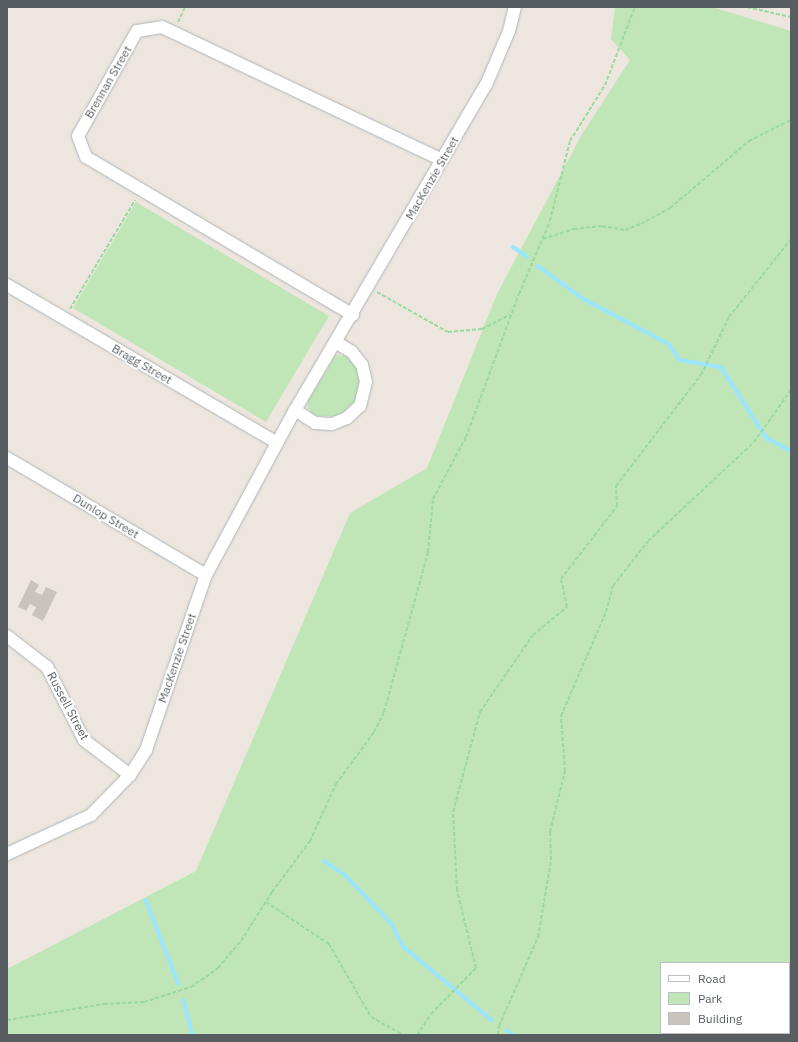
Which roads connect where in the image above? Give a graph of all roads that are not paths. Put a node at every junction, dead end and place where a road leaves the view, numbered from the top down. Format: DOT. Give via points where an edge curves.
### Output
graph roads {
  1 [pos="514,7"];
  2 [pos="442,160"];
  3 [pos="7,285"];
  4 [pos="353,315"];
  5 [pos="337,343"];
  6 [pos="295,410"];
  7 [pos="277,443"];
  8 [pos="7,458"];
  9 [pos="206,575"];
  10 [pos="7,636"];
  11 [pos="130,775"];
  12 [pos="7,854"];
  1 -- 2 [label="street, MacKenzie Street" via="509,31 486,85"];
  2 -- 4 [label="street, MacKenzie Street"];
  2 -- 4 [label="street, Brennan Street" via="162,27 137,31 78,136 86,157"];
  3 -- 7 [label="street, Bragg Street"];
  4 -- 5 [label="street, MacKenzie Street"];
  5 -- 6 [label="street, MacKenzie Street"];
  5 -- 6 [label="street" via="352,352 362,365 366,382 360,406 347,418 332,424 315,423"];
  6 -- 7 [label="street, MacKenzie Street"];
  7 -- 9 [label="street, MacKenzie Street"];
  8 -- 9 [label="street, Dunlop Street"];
  9 -- 11 [label="street, MacKenzie Street" via="146,750"];
  10 -- 11 [label="street, Russell Street" via="47,667 84,740"];
  11 -- 12 [label="street, MacKenzie Street" via="91,815"];
}
